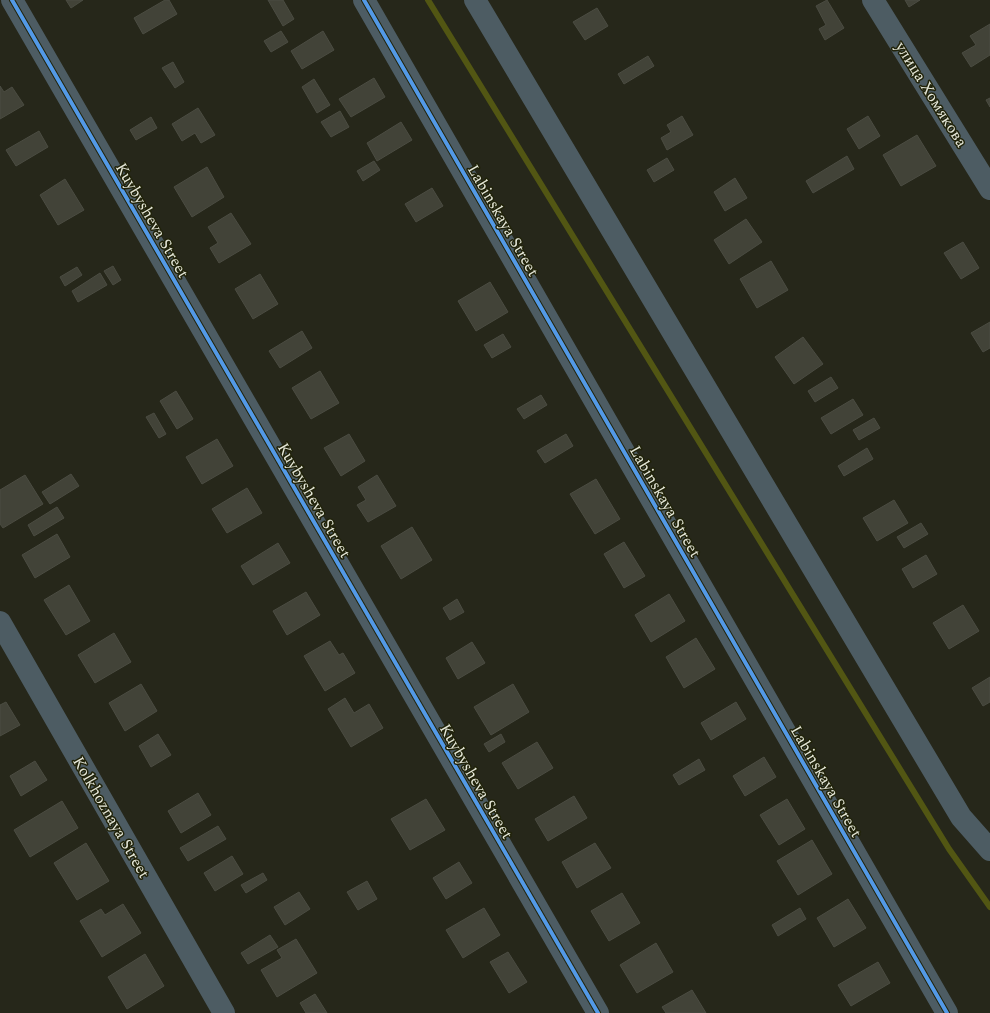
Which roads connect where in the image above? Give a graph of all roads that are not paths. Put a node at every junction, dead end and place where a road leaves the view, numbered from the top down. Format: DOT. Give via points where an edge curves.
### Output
graph roads {
  1 [pos="12,0"];
  2 [pos="364,0"];
  3 [pos="475,0"];
  4 [pos="873,0"];
  5 [pos="990,189"];
  6 [pos="0,622"];
  7 [pos="990,850"];
  8 [pos="224,1013"];
  9 [pos="598,1013"];
  10 [pos="947,1013"];
  1 -- 9 [label="street, Kuybysheva Street"];
  2 -- 10 [label="street, Labinskaya Street"];
  3 -- 7 [label="street" via="961,817"];
  4 -- 5 [label="street, улица Хомякова"];
  6 -- 8 [label="street, Kolkhoznaya Street"];
}
